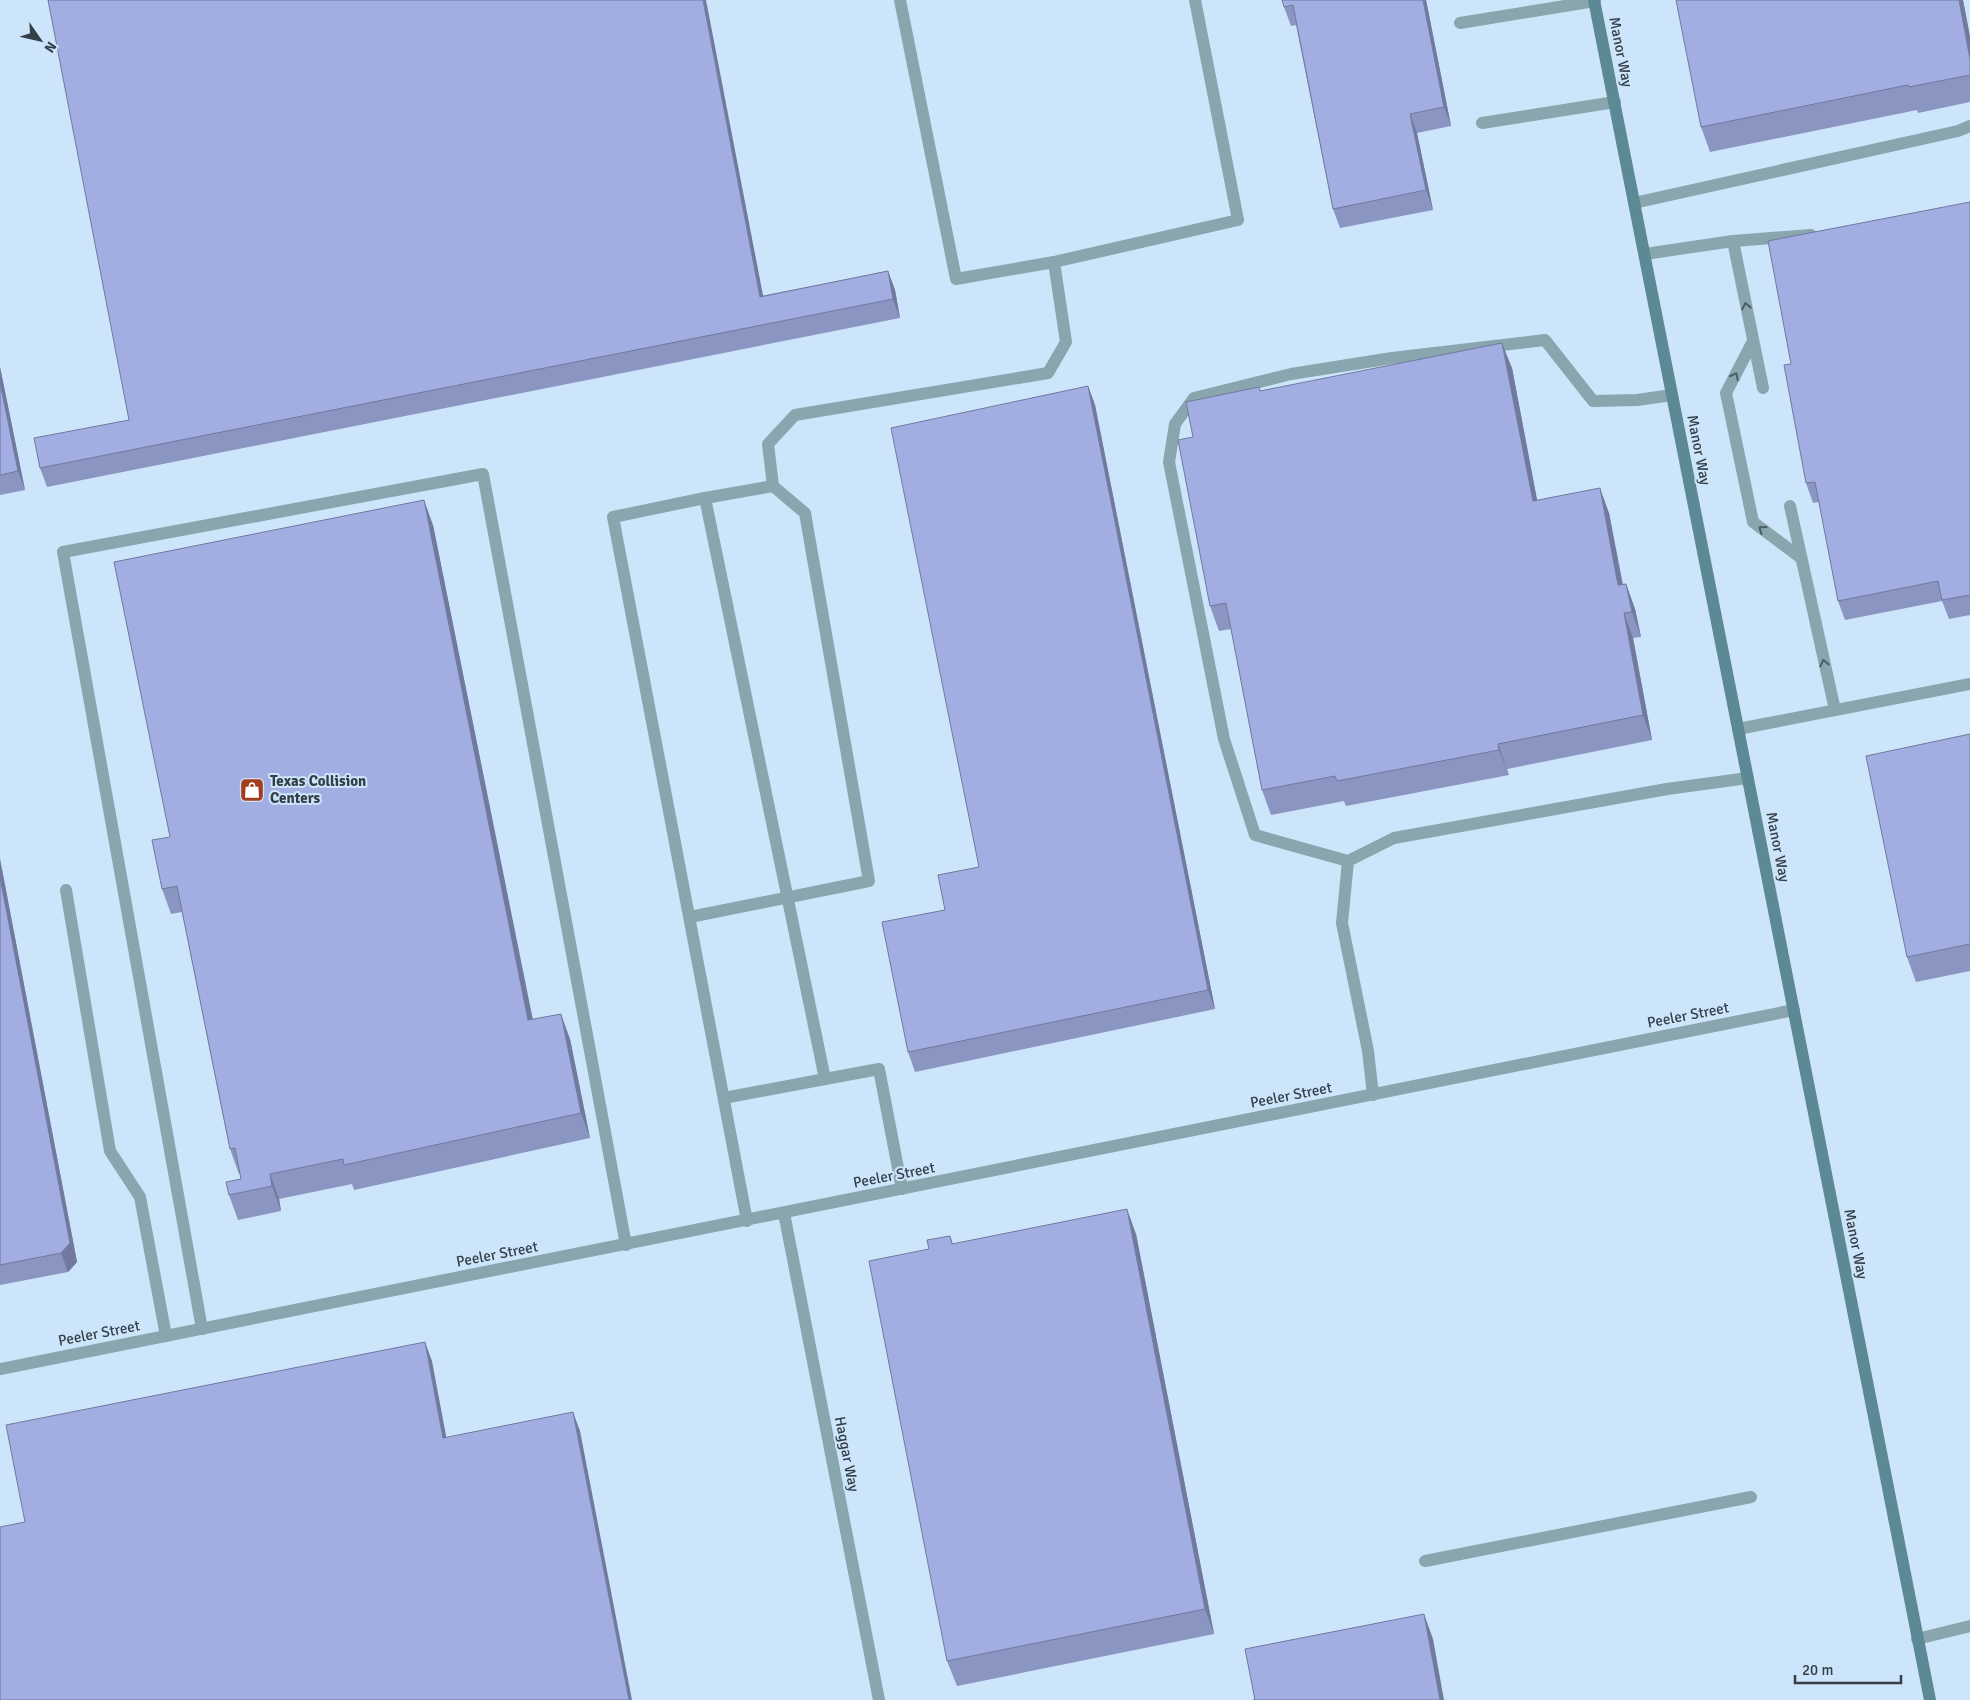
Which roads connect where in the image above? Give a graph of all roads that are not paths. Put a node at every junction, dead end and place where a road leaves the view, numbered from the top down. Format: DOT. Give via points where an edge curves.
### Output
graph roads {
  1 [pos="900,0"];
  2 [pos="1195,0"];
  3 [pos="1594,1"];
  4 [pos="1460,23"];
  5 [pos="1615,102"];
  6 [pos="1482,123"];
  7 [pos="1970,126"];
  8 [pos="1634,203"];
  9 [pos="1823,234"];
  10 [pos="1733,241"];
  11 [pos="1645,254"];
  12 [pos="1054,262"];
  13 [pos="1753,341"];
  14 [pos="1763,388"];
  15 [pos="1672,395"];
  16 [pos="773,486"];
  17 [pos="705,498"];
  18 [pos="1790,506"];
  19 [pos="1801,558"];
  20 [pos="1970,684"];
  21 [pos="1835,710"];
  22 [pos="1738,729"];
  23 [pos="1748,778"];
  24 [pos="1348,861"];
  25 [pos="66,890"];
  26 [pos="787,898"];
  27 [pos="690,917"];
  28 [pos="1794,1010"];
  29 [pos="825,1079"];
  30 [pos="1373,1095"];
  31 [pos="724,1098"];
  32 [pos="902,1190"];
  33 [pos="784,1213"];
  34 [pos="747,1221"];
  35 [pos="626,1245"];
  36 [pos="202,1329"];
  37 [pos="166,1336"];
  38 [pos="0,1369"];
  39 [pos="1751,1497"];
  40 [pos="1424,1561"];
  41 [pos="1970,1626"];
  42 [pos="1918,1639"];
  43 [pos="878,1700"];
  44 [pos="1930,1700"];
  1 -- 12 [label="street" via="956,279"];
  2 -- 12 [label="street" via="1238,220"];
  3 -- 4 [label="street"];
  3 -- 5 [label="street, Manor Way"];
  5 -- 6 [label="street"];
  5 -- 8 [label="street, Manor Way"];
  7 -- 8 [label="street"];
  8 -- 11 [label="street, Manor Way"];
  9 -- 10 [label="street"];
  10 -- 11 [label="street"];
  13 -- 10 [label="street, one-way"];
  11 -- 15 [label="street, Manor Way"];
  12 -- 16 [label="street" via="1066,342 1048,373 794,415 768,444"];
  13 -- 14 [label="street"];
  19 -- 13 [label="street, one-way" via="1753,522 1726,393"];
  15 -- 22 [label="street, Manor Way"];
  15 -- 24 [label="street" via="1593,401 1545,340 1291,374 1194,398 1175,424 1169,462 1224,739 1255,835"];
  16 -- 17 [label="street"];
  16 -- 26 [label="street" via="805,513 869,881"];
  17 -- 26 [label="street"];
  17 -- 27 [label="street" via="613,517"];
  18 -- 19 [label="street"];
  21 -- 19 [label="street, one-way"];
  20 -- 21 [label="street"];
  21 -- 22 [label="street"];
  22 -- 23 [label="street, Manor Way"];
  23 -- 24 [label="street" via="1667,789 1394,838"];
  23 -- 28 [label="street, Manor Way"];
  24 -- 30 [label="street" via="1342,923 1368,1051"];
  25 -- 37 [label="street" via="110,1151 140,1197"];
  26 -- 27 [label="street"];
  26 -- 29 [label="street"];
  27 -- 31 [label="street"];
  28 -- 30 [label="street, Peeler Street"];
  28 -- 42 [label="street, Manor Way"];
  29 -- 31 [label="street"];
  29 -- 32 [label="street" via="879,1069"];
  30 -- 32 [label="street, Peeler Street"];
  31 -- 34 [label="street"];
  32 -- 33 [label="street, Peeler Street"];
  33 -- 34 [label="street, Peeler Street"];
  33 -- 43 [label="street, Haggar Way"];
  34 -- 35 [label="street, Peeler Street"];
  35 -- 36 [label="street, Peeler Street"];
  35 -- 36 [label="street" via="483,474 63,552"];
  36 -- 37 [label="street, Peeler Street"];
  37 -- 38 [label="street, Peeler Street"];
  39 -- 40 [label="street"];
  41 -- 42 [label="street"];
  42 -- 44 [label="street, Manor Way"];
}
